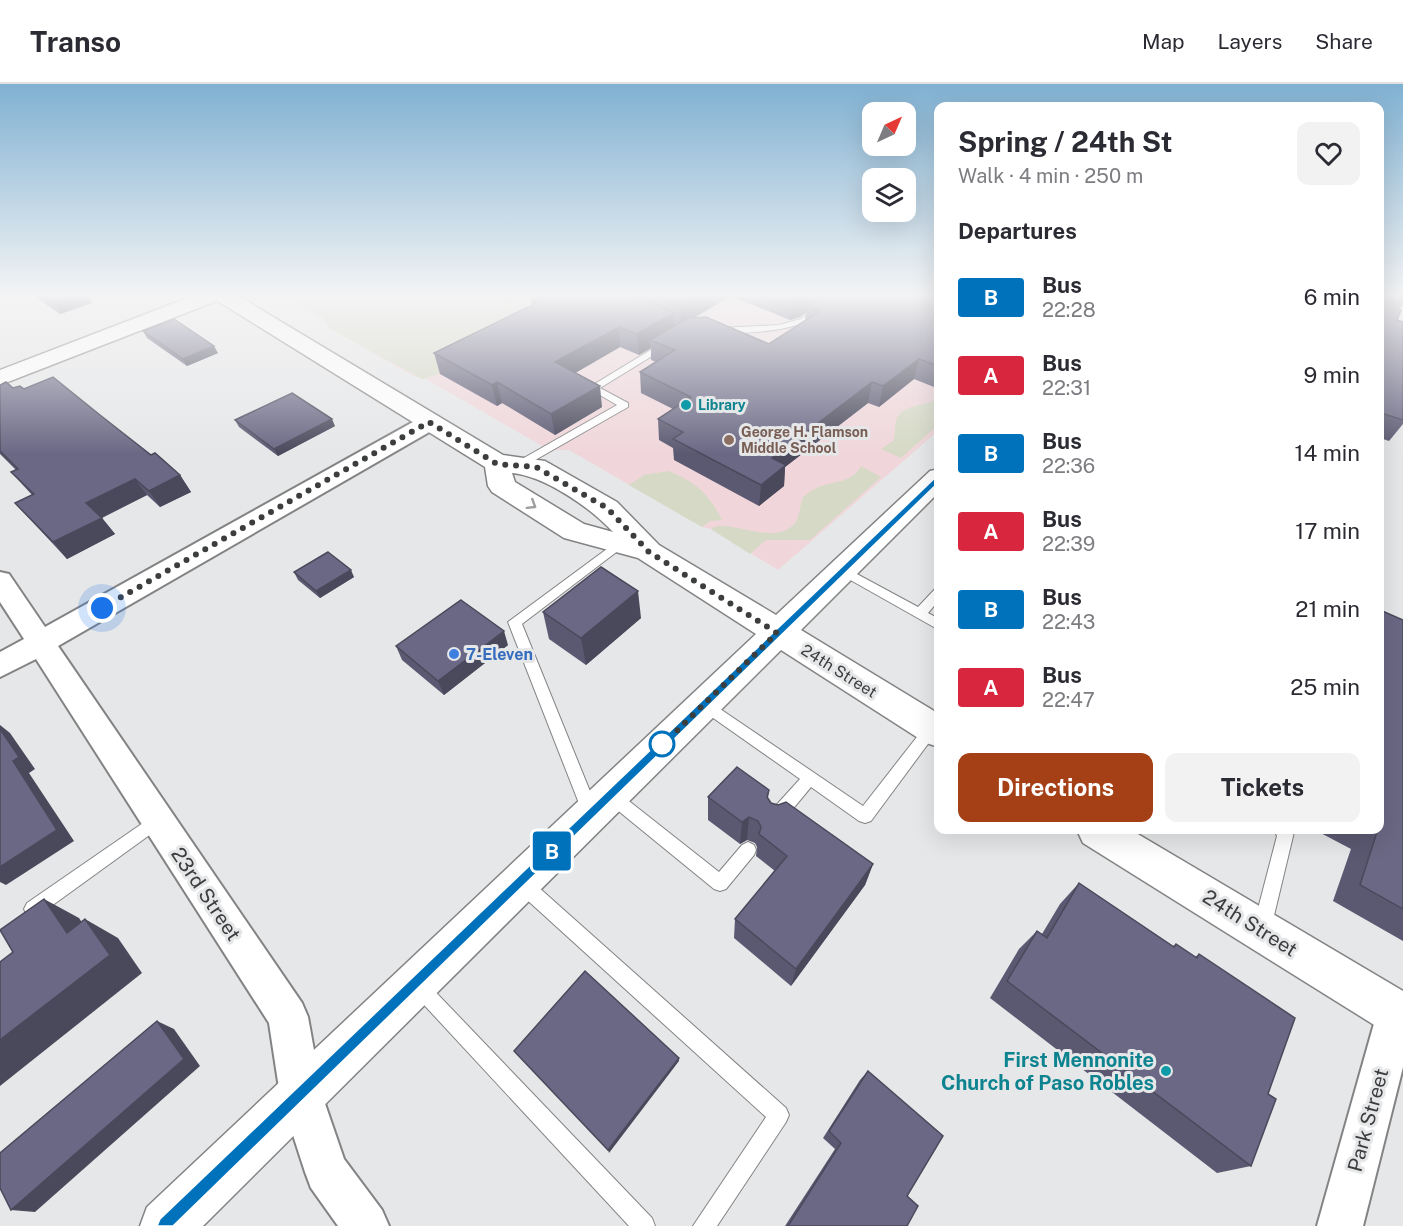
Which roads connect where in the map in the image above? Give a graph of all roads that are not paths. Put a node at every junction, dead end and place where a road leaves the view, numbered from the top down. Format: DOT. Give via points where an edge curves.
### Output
graph roads {
  1 [pos="80,347"];
  2 [pos="306,347"];
  3 [pos="661,347"];
  4 [pos="0,378"];
  5 [pos="429,422"];
  6 [pos="508,464"];
  7 [pos="934,482"];
  8 [pos="619,544"];
  9 [pos="649,552"];
  10 [pos="843,570"];
  11 [pos="0,581"];
  12 [pos="934,598"];
  13 [pos="919,614"];
  14 [pos="934,622"];
  15 [pos="777,633"];
  16 [pos="40,643"];
  17 [pos="0,666"];
  18 [pos="704,704"];
  19 [pos="934,729"];
  20 [pos="934,732"];
  21 [pos="810,778"];
  22 [pos="600,804"];
  23 [pos="774,819"];
  24 [pos="156,821"];
  25 [pos="1104,834"];
  26 [pos="1286,834"];
  27 [pos="748,850"];
  28 [pos="520,882"];
  29 [pos="18,920"];
  30 [pos="1262,930"];
  31 [pos="415,983"];
  32 [pos="1400,1015"];
  33 [pos="301,1095"];
  34 [pos="166,1226"];
  35 [pos="366,1226"];
  36 [pos="644,1226"];
  37 [pos="704,1226"];
  38 [pos="1340,1226"];
  1 -- 4 [label="main road"];
  2 -- 5 [label="main road, 24th Street"];
  3 -- 6 [label="lane" via="593,388 624,405"];
  5 -- 6 [label="main road, 24th Street"];
  5 -- 16 [label="street"];
  6 -- 8 [label="main road, 24th Street, one-way" via="502,486 574,531"];
  6 -- 9 [label="main road, 24th Street" via="536,467 607,508"];
  7 -- 10 [label="main road"];
  8 -- 9 [label="main road, 24th Street"];
  8 -- 22 [label="lane" via="514,622"];
  9 -- 15 [label="main road, 24th Street"];
  10 -- 13 [label="lane"];
  10 -- 15 [label="main road"];
  11 -- 16 [label="street, 23rd Street"];
  12 -- 13 [label="lane"];
  13 -- 14 [label="lane"];
  15 -- 18 [label="main road"];
  15 -- 19 [label="main road, 24th Street"];
  16 -- 17 [label="street"];
  16 -- 24 [label="street, 23rd Street"];
  18 -- 21 [label="lane"];
  18 -- 22 [label="main road"];
  20 -- 21 [label="lane" via="866,816"];
  21 -- 23 [label="lane"];
  22 -- 27 [label="lane" via="720,883"];
  22 -- 28 [label="main road"];
  24 -- 29 [label="lane"];
  24 -- 33 [label="street, 23rd Street" via="288,1017"];
  25 -- 30 [label="main road, 24th Street"];
  26 -- 30 [label="lane"];
  28 -- 31 [label="main road"];
  28 -- 37 [label="lane" via="779,1115"];
  30 -- 32 [label="main road, 24th Street"];
  31 -- 33 [label="main road"];
  31 -- 36 [label="lane"];
  32 -- 38 [label="street, Park Street"];
  33 -- 34 [label="main road"];
  33 -- 35 [label="street, 23rd Street" via="327,1172"];
}
